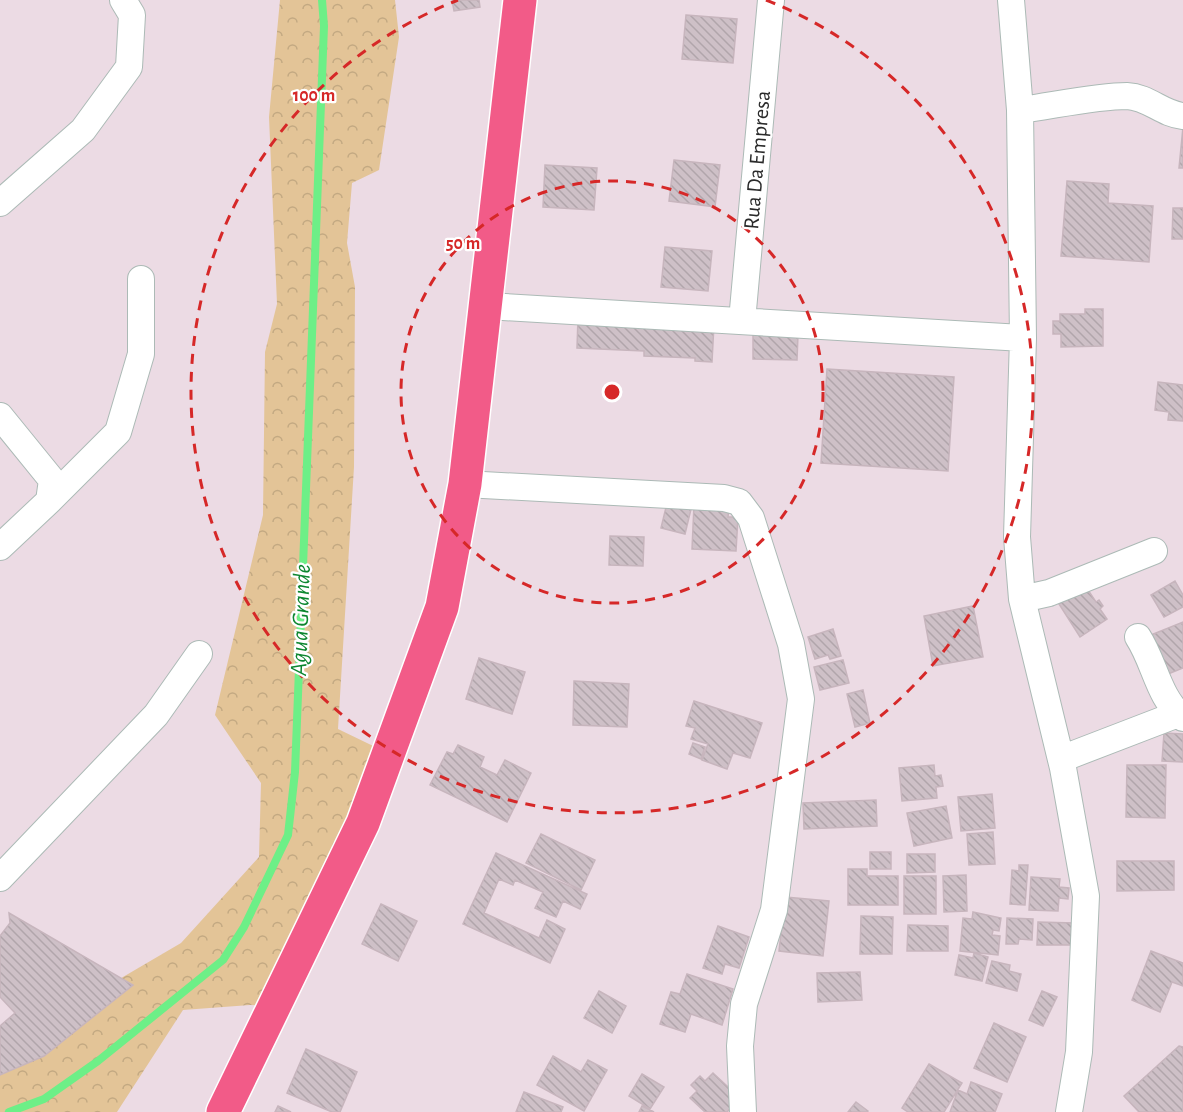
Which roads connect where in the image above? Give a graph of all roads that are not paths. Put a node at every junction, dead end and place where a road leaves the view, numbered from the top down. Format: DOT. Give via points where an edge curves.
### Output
graph roads {
  1 [pos="123,0"];
  2 [pos="520,0"];
  3 [pos="771,0"];
  4 [pos="1011,0"];
  5 [pos="1020,110"];
  6 [pos="1183,116"];
  7 [pos="0,203"];
  8 [pos="141,279"];
  9 [pos="487,306"];
  10 [pos="742,321"];
  11 [pos="1023,338"];
  12 [pos="0,416"];
  13 [pos="465,484"];
  14 [pos="49,501"];
  15 [pos="0,547"];
  16 [pos="1154,551"];
  17 [pos="1022,599"];
  18 [pos="1138,637"];
  19 [pos="199,654"];
  20 [pos="1181,716"];
  21 [pos="1061,759"];
  22 [pos="0,878"];
  23 [pos="223,1112"];
  24 [pos="743,1112"];
  25 [pos="1070,1112"];
  1 -- 7 [label="street" via="132,15 129,67 83,130"];
  2 -- 9 [label="main road"];
  3 -- 10 [label="street, Rua Da Empresa"];
  4 -- 5 [label="street"];
  5 -- 6 [label="street" via="1127,96 1148,100 1170,115"];
  5 -- 11 [label="street"];
  8 -- 14 [label="street" via="141,354 118,432"];
  9 -- 10 [label="street"];
  9 -- 13 [label="main road"];
  10 -- 11 [label="street"];
  11 -- 17 [label="street" via="1017,537"];
  12 -- 14 [label="street" via="52,480"];
  13 -- 23 [label="main road" via="442,607 363,823"];
  13 -- 24 [label="street" via="724,498 740,502 751,518 791,645 801,699 774,910 744,1004 740,1046"];
  14 -- 15 [label="street"];
  16 -- 17 [label="street" via="1048,593"];
  17 -- 21 [label="street"];
  18 -- 20 [label="street" via="1158,685"];
  19 -- 22 [label="street" via="156,715"];
  20 -- 21 [label="street"];
  21 -- 25 [label="street" via="1086,896 1079,1052"];
}
